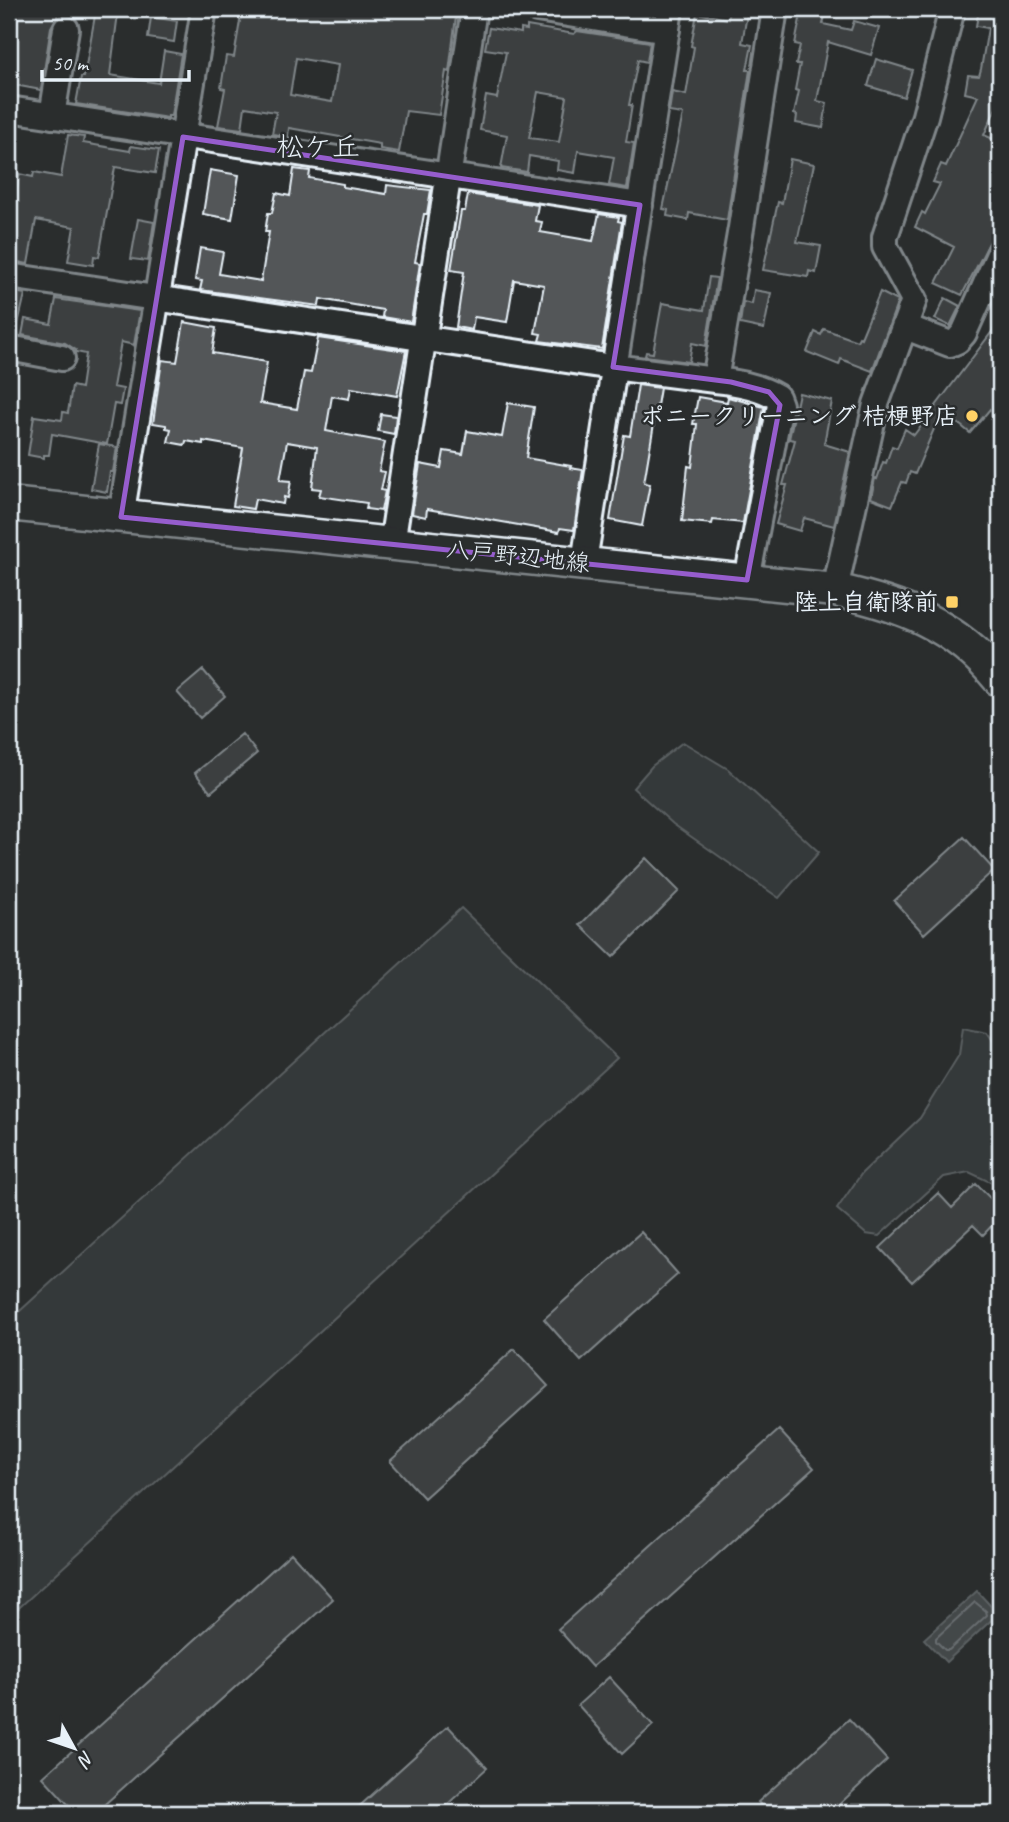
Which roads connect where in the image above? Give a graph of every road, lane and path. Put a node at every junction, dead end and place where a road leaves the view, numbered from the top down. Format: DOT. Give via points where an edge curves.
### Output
graph roads {
  1 [pos="204,9"];
  2 [pos="474,9"];
  3 [pos="537,9"];
  4 [pos="775,9"];
  5 [pos="952,9"];
  6 [pos="669,19"];
  7 [pos="66,29"];
  8 [pos="9,109"];
  9 [pos="52,116"];
  10 [pos="183,137"];
  11 [pos="450,176"];
  12 [pos="640,205"];
  13 [pos="1000,252"];
  14 [pos="9,276"];
  15 [pos="156,299"];
  16 [pos="906,327"];
  17 [pos="425,338"];
  18 [pos="9,348"];
  19 [pos="62,358"];
  20 [pos="613,367"];
  21 [pos="715,380"];
  22 [pos="9,504"];
  23 [pos="121,517"];
  24 [pos="392,544"];
  25 [pos="584,562"];
  26 [pos="747,580"];
  27 [pos="835,590"];
  28 [pos="1000,680"];
  1 -- 10 [label="street"];
  2 -- 11 [label="street"];
  3 -- 6 [label="street"];
  4 -- 21 [label="street"];
  5 -- 16 [label="street" via="925,116 885,237 885,247 914,300"];
  6 -- 12 [label="street"];
  7 -- 9 [label="street"];
  8 -- 9 [label="street"];
  9 -- 10 [label="street"];
  10 -- 11 [label="street"];
  10 -- 15 [label="street"];
  11 -- 12 [label="street"];
  11 -- 17 [label="street"];
  12 -- 20 [label="street"];
  13 -- 16 [label="street" via="957,341 950,344"];
  14 -- 15 [label="street"];
  15 -- 17 [label="street"];
  15 -- 23 [label="street"];
  16 -- 27 [label="street" via="876,404"];
  17 -- 20 [label="street"];
  17 -- 24 [label="street"];
  18 -- 19 [label="street"];
  20 -- 21 [label="street"];
  20 -- 25 [label="street"];
  21 -- 26 [label="street" via="769,392 780,405"];
  22 -- 23 [label="main road, 八戸野辺地線"];
  23 -- 24 [label="main road, 八戸野辺地線"];
  24 -- 25 [label="main road, 八戸野辺地線"];
  25 -- 26 [label="main road, 八戸野辺地線"];
  26 -- 27 [label="main road, 八戸野辺地線"];
  27 -- 28 [label="main road, 八戸野辺地線" via="885,601 928,620 959,640"];
}
